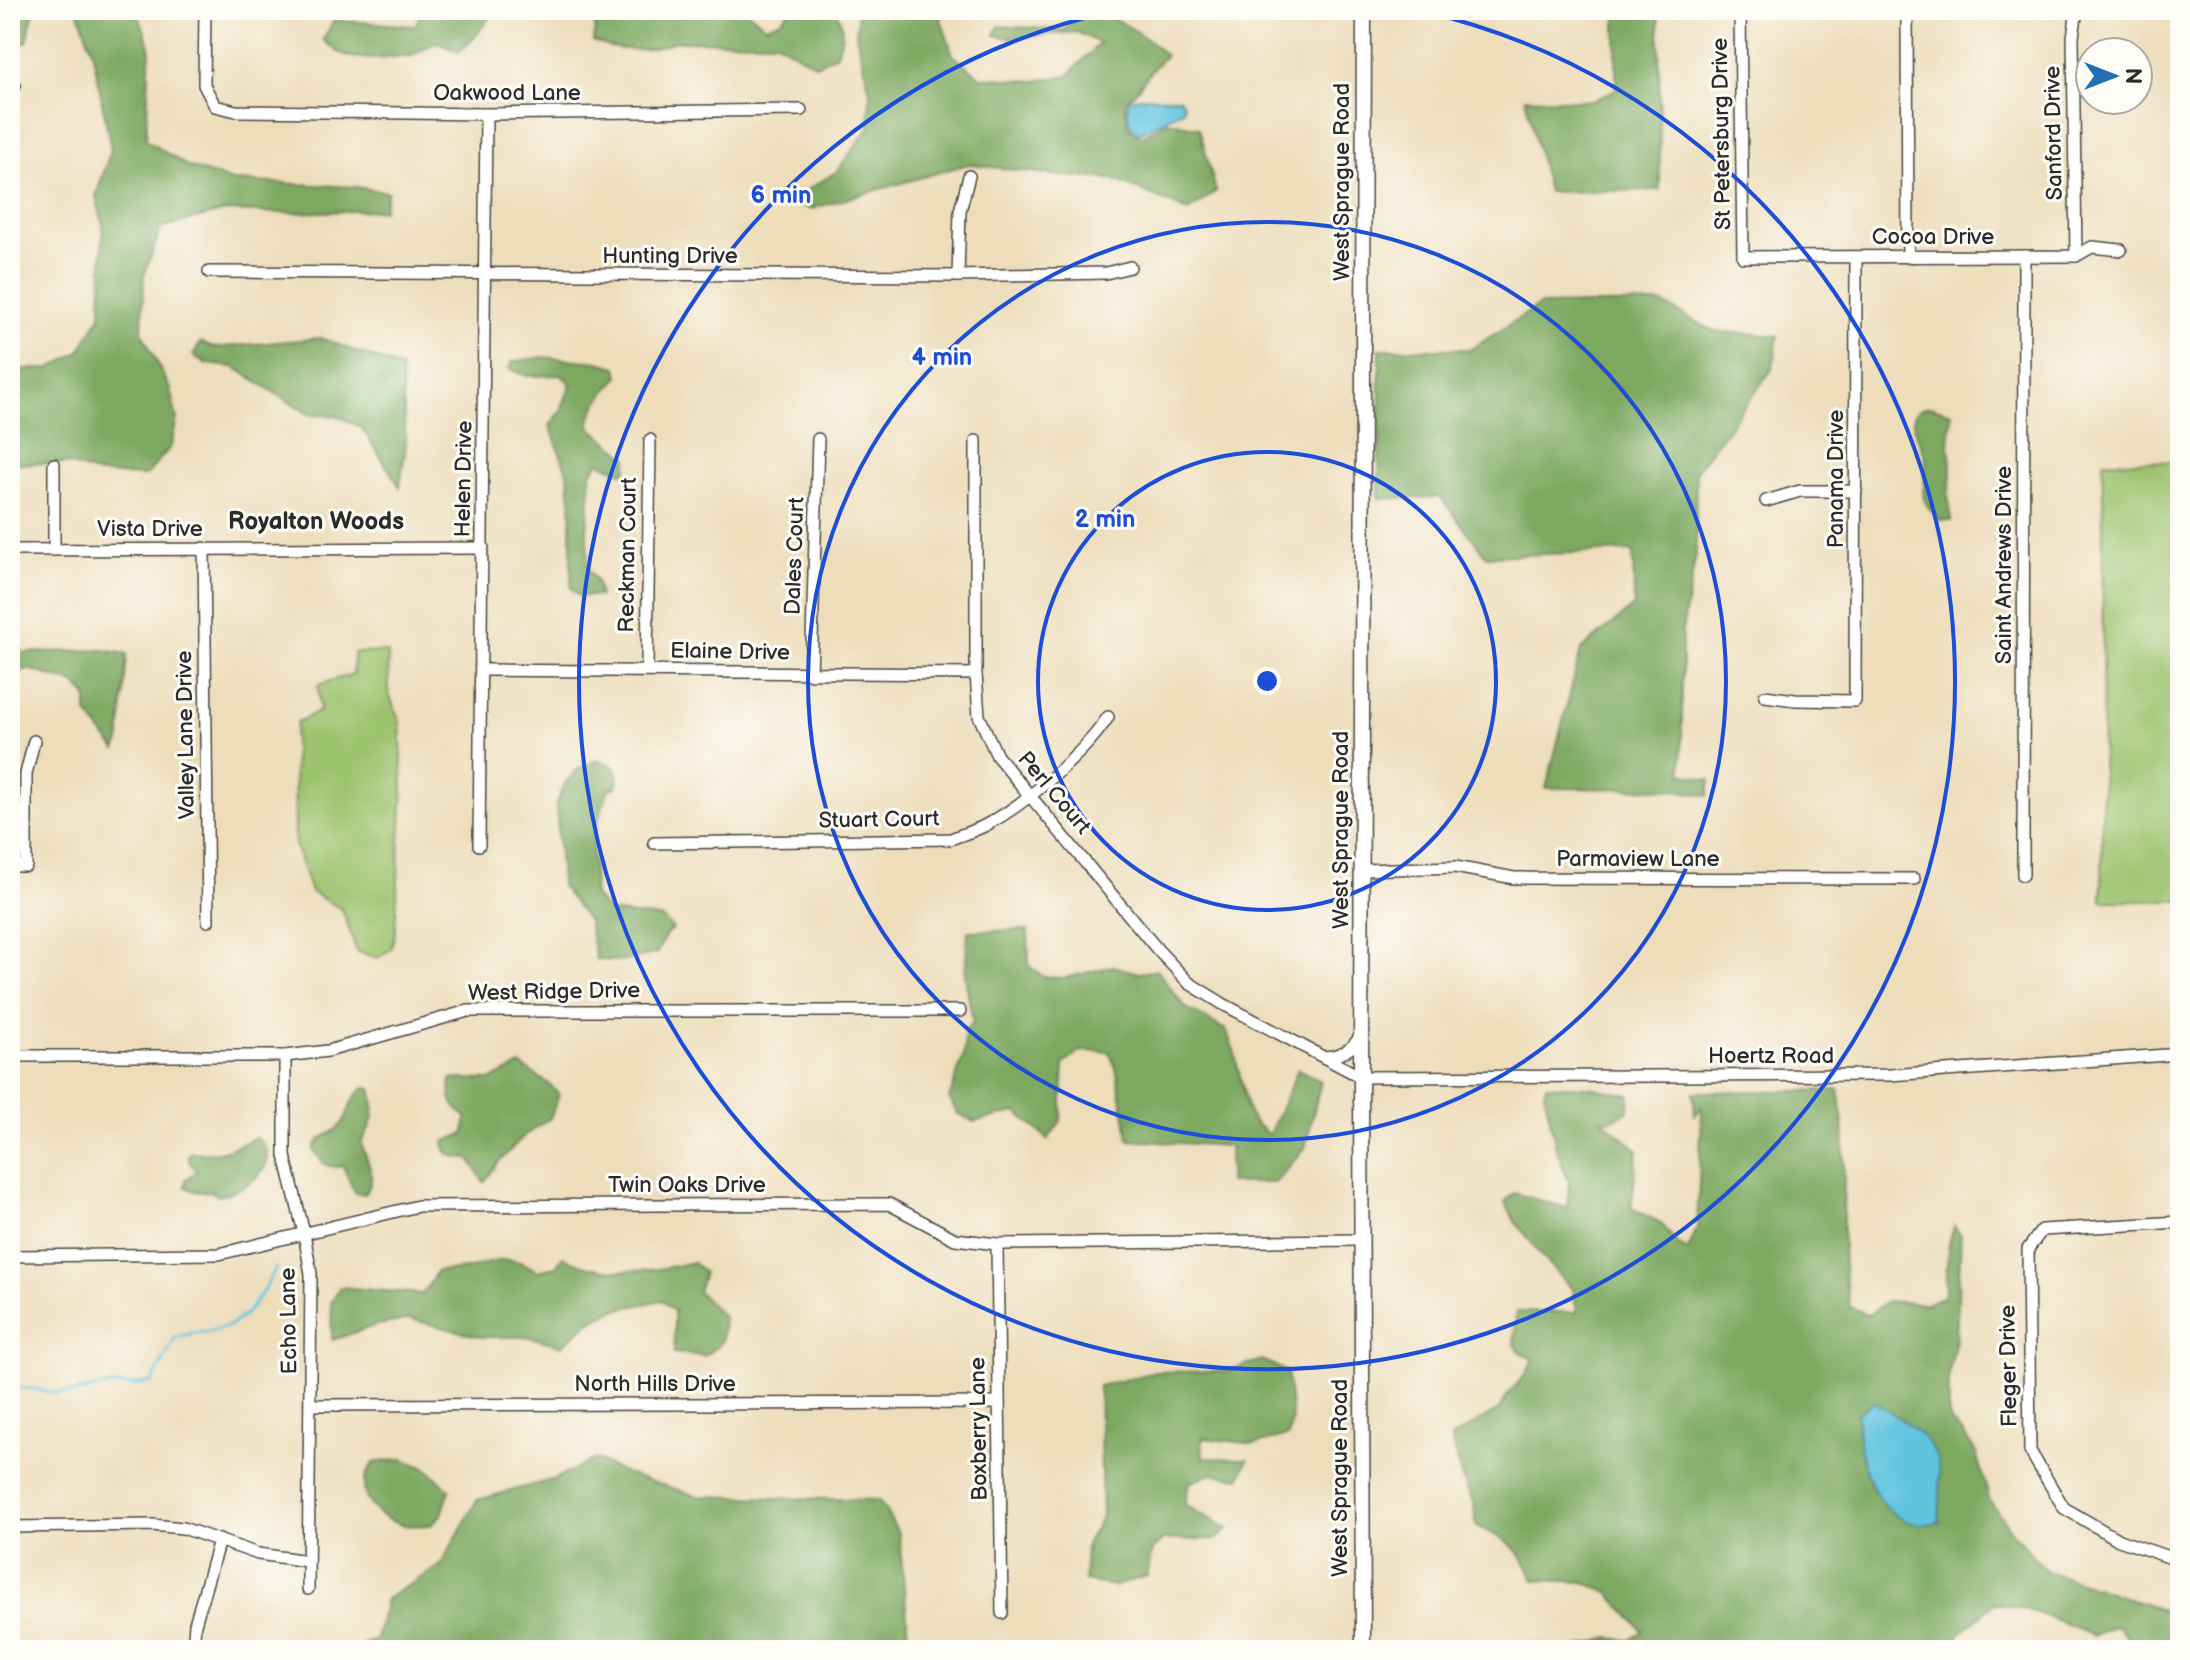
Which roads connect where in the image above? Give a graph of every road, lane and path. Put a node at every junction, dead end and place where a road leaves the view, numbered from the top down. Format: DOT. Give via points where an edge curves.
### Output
graph roads {
  1 [pos="205,10"];
  2 [pos="1364,10"];
  3 [pos="1740,10"];
  4 [pos="1907,10"];
  5 [pos="2077,10"];
  6 [pos="2170,10"];
  7 [pos="2180,22"];
  8 [pos="801,110"];
  9 [pos="486,114"];
  10 [pos="969,176"];
  11 [pos="2121,250"];
  12 [pos="2024,256"];
  13 [pos="2076,256"];
  14 [pos="1743,257"];
  15 [pos="1856,257"];
  16 [pos="1908,257"];
  17 [pos="1130,267"];
  18 [pos="209,272"];
  19 [pos="485,275"];
  20 [pos="958,276"];
  21 [pos="818,439"];
  22 [pos="650,440"];
  23 [pos="976,441"];
  24 [pos="54,464"];
  25 [pos="1856,491"];
  26 [pos="1766,501"];
  27 [pos="204,548"];
  28 [pos="483,548"];
  29 [pos="10,550"];
  30 [pos="54,550"];
  31 [pos="483,670"];
  32 [pos="647,670"];
  33 [pos="811,674"];
  34 [pos="976,674"];
  35 [pos="1765,696"];
  36 [pos="1108,717"];
  37 [pos="34,741"];
  38 [pos="1030,795"];
  39 [pos="654,843"];
  40 [pos="479,845"];
  41 [pos="10,866"];
  42 [pos="1363,870"];
  43 [pos="2023,875"];
  44 [pos="1914,879"];
  45 [pos="208,921"];
  46 [pos="960,1011"];
  47 [pos="1362,1035"];
  48 [pos="2180,1054"];
  49 [pos="10,1056"];
  50 [pos="285,1056"];
  51 [pos="1323,1057"];
  52 [pos="1361,1077"];
  53 [pos="2180,1222"];
  54 [pos="304,1233"];
  55 [pos="1361,1240"];
  56 [pos="997,1244"];
  57 [pos="10,1256"];
  58 [pos="998,1403"];
  59 [pos="311,1405"];
  60 [pos="10,1527"];
  61 [pos="219,1540"];
  62 [pos="308,1561"];
  63 [pos="2180,1561"];
  64 [pos="308,1589"];
  65 [pos="1002,1613"];
  66 [pos="193,1650"];
  67 [pos="1363,1650"];
  1 -- 9 [label="street, Oakwood Lane" via="204,85 215,106 236,111"];
  2 -- 42 [label="street, West Sprague Road"];
  3 -- 14 [label="street, St Petersburg Drive"];
  4 -- 16 [label="street"];
  5 -- 13 [label="street, Sanford Drive"];
  6 -- 7 [label="street"];
  8 -- 9 [label="street, Oakwood Lane"];
  9 -- 19 [label="street, Helen Drive"];
  10 -- 20 [label="street" via="960,211"];
  11 -- 13 [label="street, Cocoa Drive" via="2092,247"];
  12 -- 13 [label="street, Cocoa Drive"];
  12 -- 16 [label="street, Cocoa Drive"];
  12 -- 43 [label="street, Saint Andrews Drive"];
  14 -- 15 [label="street, Cocoa Drive"];
  15 -- 16 [label="street, Cocoa Drive"];
  15 -- 25 [label="street, Panama Drive"];
  17 -- 20 [label="street, Hunting Drive" via="1106,273"];
  18 -- 19 [label="street, Hunting Drive"];
  19 -- 20 [label="street, Hunting Drive"];
  19 -- 28 [label="street, Helen Drive"];
  21 -- 33 [label="street, Dales Court"];
  22 -- 32 [label="street, Reckman Court"];
  23 -- 34 [label="street, Perl Court"];
  24 -- 30 [label="street"];
  25 -- 26 [label="street" via="1800,491"];
  25 -- 35 [label="street, Panama Drive" via="1855,701"];
  27 -- 28 [label="street, Vista Drive"];
  27 -- 30 [label="street, Vista Drive"];
  27 -- 45 [label="street, Valley Lane Drive"];
  28 -- 31 [label="street, Helen Drive"];
  29 -- 30 [label="street, Vista Drive"];
  31 -- 32 [label="street, Elaine Drive"];
  31 -- 40 [label="street, Helen Drive"];
  32 -- 33 [label="street, Elaine Drive"];
  33 -- 34 [label="street, Elaine Drive"];
  34 -- 38 [label="street, Perl Court" via="985,730 997,756"];
  36 -- 38 [label="street, Stuart Court" via="1097,735"];
  37 -- 41 [label="street" via="26,774 26,866"];
  38 -- 39 [label="street, Stuart Court" via="984,827 951,839"];
  38 -- 51 [label="street, Perl Court" via="1189,983"];
  42 -- 44 [label="street, Parmaview Lane" via="1455,867 1514,878"];
  42 -- 47 [label="street, West Sprague Road"];
  46 -- 50 [label="street, West Ridge Drive" via="468,1011 328,1051"];
  47 -- 51 [label="street" via="1344,1053"];
  47 -- 52 [label="street, West Sprague Road"];
  48 -- 52 [label="street, Hoertz Road" via="1890,1075"];
  49 -- 50 [label="street, West Ridge Drive"];
  50 -- 54 [label="street, Echo Lane" via="285,1156"];
  51 -- 52 [label="street, Perl Court"];
  52 -- 55 [label="street, West Sprague Road"];
  53 -- 63 [label="street, Fleger Drive" via="2042,1230 2028,1249 2030,1451 2064,1508 2119,1540"];
  54 -- 56 [label="street, Twin Oaks Drive" via="418,1206 889,1204 955,1239"];
  54 -- 57 [label="street, Twin Oaks Drive" via="219,1254"];
  54 -- 59 [label="street, Echo Lane" via="311,1274"];
  55 -- 56 [label="street, Twin Oaks Drive"];
  55 -- 67 [label="street, West Sprague Road"];
  56 -- 58 [label="street, Boxberry Lane"];
  58 -- 59 [label="street, North Hills Drive"];
  58 -- 65 [label="street, Boxberry Lane"];
  59 -- 62 [label="street, Echo Lane"];
  60 -- 61 [label="street" via="152,1525"];
  61 -- 62 [label="street" via="258,1554"];
  61 -- 66 [label="street" via="195,1624"];
  62 -- 64 [label="street, Echo Lane"];
}
